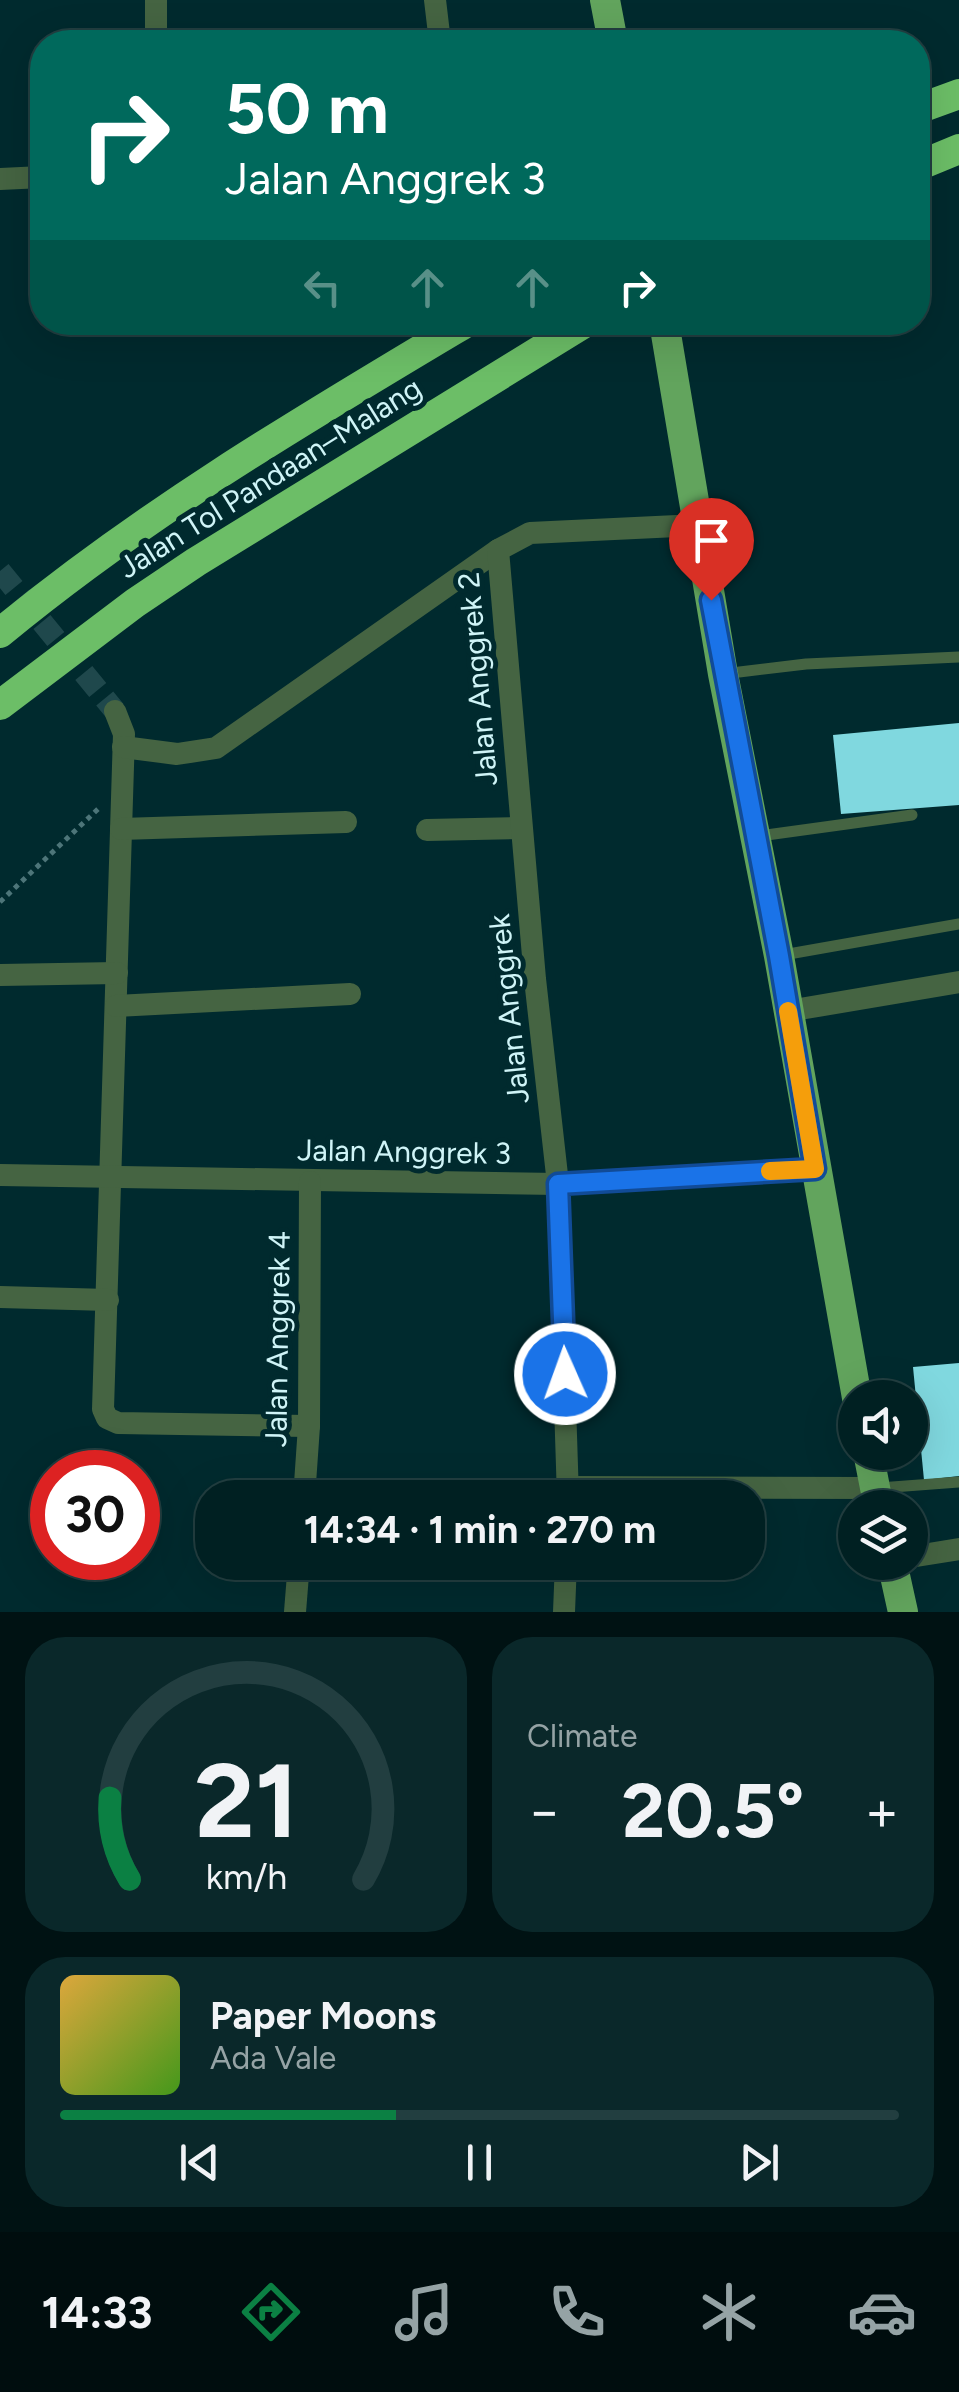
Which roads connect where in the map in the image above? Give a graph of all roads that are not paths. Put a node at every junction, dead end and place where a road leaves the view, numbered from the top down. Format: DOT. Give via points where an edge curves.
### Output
graph roads {
  1 [pos="156,0"];
  2 [pos="435,0"];
  3 [pos="605,0"];
  4 [pos="156,30"];
  5 [pos="439,30"];
  6 [pos="611,30"];
  7 [pos="959,94"];
  8 [pos="930,105"];
  9 [pos="959,149"];
  10 [pos="930,161"];
  11 [pos="30,178"];
  12 [pos="0,179"];
  13 [pos="446,335"];
  14 [pos="565,335"];
  15 [pos="666,335"];
  16 [pos="698,525"];
  17 [pos="498,550"];
  18 [pos="0,632"];
  19 [pos="959,657"];
  20 [pos="724,674"];
  21 [pos="0,705"];
  22 [pos="116,711"];
  23 [pos="123,748"];
  24 [pos="912,816"];
  25 [pos="346,822"];
  26 [pos="520,828"];
  27 [pos="120,829"];
  28 [pos="428,830"];
  29 [pos="755,836"];
  30 [pos="959,924"];
  31 [pos="779,956"];
  32 [pos="117,973"];
  33 [pos="0,975"];
  34 [pos="959,982"];
  35 [pos="350,994"];
  36 [pos="116,1006"];
  37 [pos="788,1011"];
  38 [pos="815,1169"];
  39 [pos="0,1175"];
  40 [pos="111,1175"];
  41 [pos="310,1182"];
  42 [pos="558,1184"];
  43 [pos="0,1298"];
  44 [pos="108,1300"];
  45 [pos="855,1380"];
  46 [pos="309,1426"];
  47 [pos="305,1480"];
  48 [pos="568,1480"];
  49 [pos="959,1482"];
  50 [pos="918,1490"];
  51 [pos="765,1496"];
  52 [pos="838,1497"];
  53 [pos="959,1548"];
  54 [pos="928,1554"];
  55 [pos="298,1580"];
  56 [pos="565,1580"];
  57 [pos="896,1580"];
  58 [pos="296,1612"];
  59 [pos="564,1612"];
  60 [pos="902,1612"];
  1 -- 4 [label="street"];
  2 -- 5 [label="street"];
  3 -- 6 [label="main road"];
  7 -- 8 [label="highway"];
  9 -- 10 [label="highway"];
  11 -- 12 [label="street"];
  13 -- 18 [label="highway, Jalan Tol Pandaan–Malang" via="247,454 74,571"];
  14 -- 21 [label="highway, Jalan Tol Pandaan–Malang" via="196,562"];
  15 -- 16 [label="main road"];
  16 -- 17 [label="street, Jalan Anggrek 2" via="530,533"];
  16 -- 20 [label="main road"];
  17 -- 23 [label="street" via="216,748 177,754"];
  17 -- 26 [label="street, Jalan Anggrek 2"];
  19 -- 20 [label="lane"];
  20 -- 29 [label="main road"];
  22 -- 23 [label="street"];
  23 -- 27 [label="street"];
  24 -- 29 [label="lane"];
  25 -- 27 [label="street"];
  26 -- 28 [label="street"];
  26 -- 42 [label="street, Jalan Anggrek"];
  27 -- 32 [label="street"];
  29 -- 31 [label="main road"];
  30 -- 31 [label="lane"];
  31 -- 37 [label="main road"];
  32 -- 33 [label="street"];
  32 -- 36 [label="street"];
  34 -- 37 [label="street"];
  35 -- 36 [label="street"];
  36 -- 40 [label="street"];
  37 -- 38 [label="main road"];
  38 -- 42 [label="street, Jalan Anggrek 3"];
  38 -- 45 [label="main road"];
  39 -- 40 [label="street, Jalan Anggrek 3"];
  40 -- 41 [label="street, Jalan Anggrek 3"];
  40 -- 44 [label="street"];
  41 -- 42 [label="street, Jalan Anggrek 3"];
  41 -- 46 [label="street, Jalan Anggrek 4"];
  42 -- 48 [label="street, Jalan Anggrek"];
  43 -- 44 [label="street"];
  44 -- 46 [label="street" via="108,1418"];
  46 -- 47 [label="street, Jalan Anggrek 4"];
  49 -- 50 [label="lane"];
  51 -- 52 [label="street"];
  53 -- 54 [label="street"];
  55 -- 58 [label="street"];
  56 -- 59 [label="street"];
  57 -- 60 [label="main road"];
}
